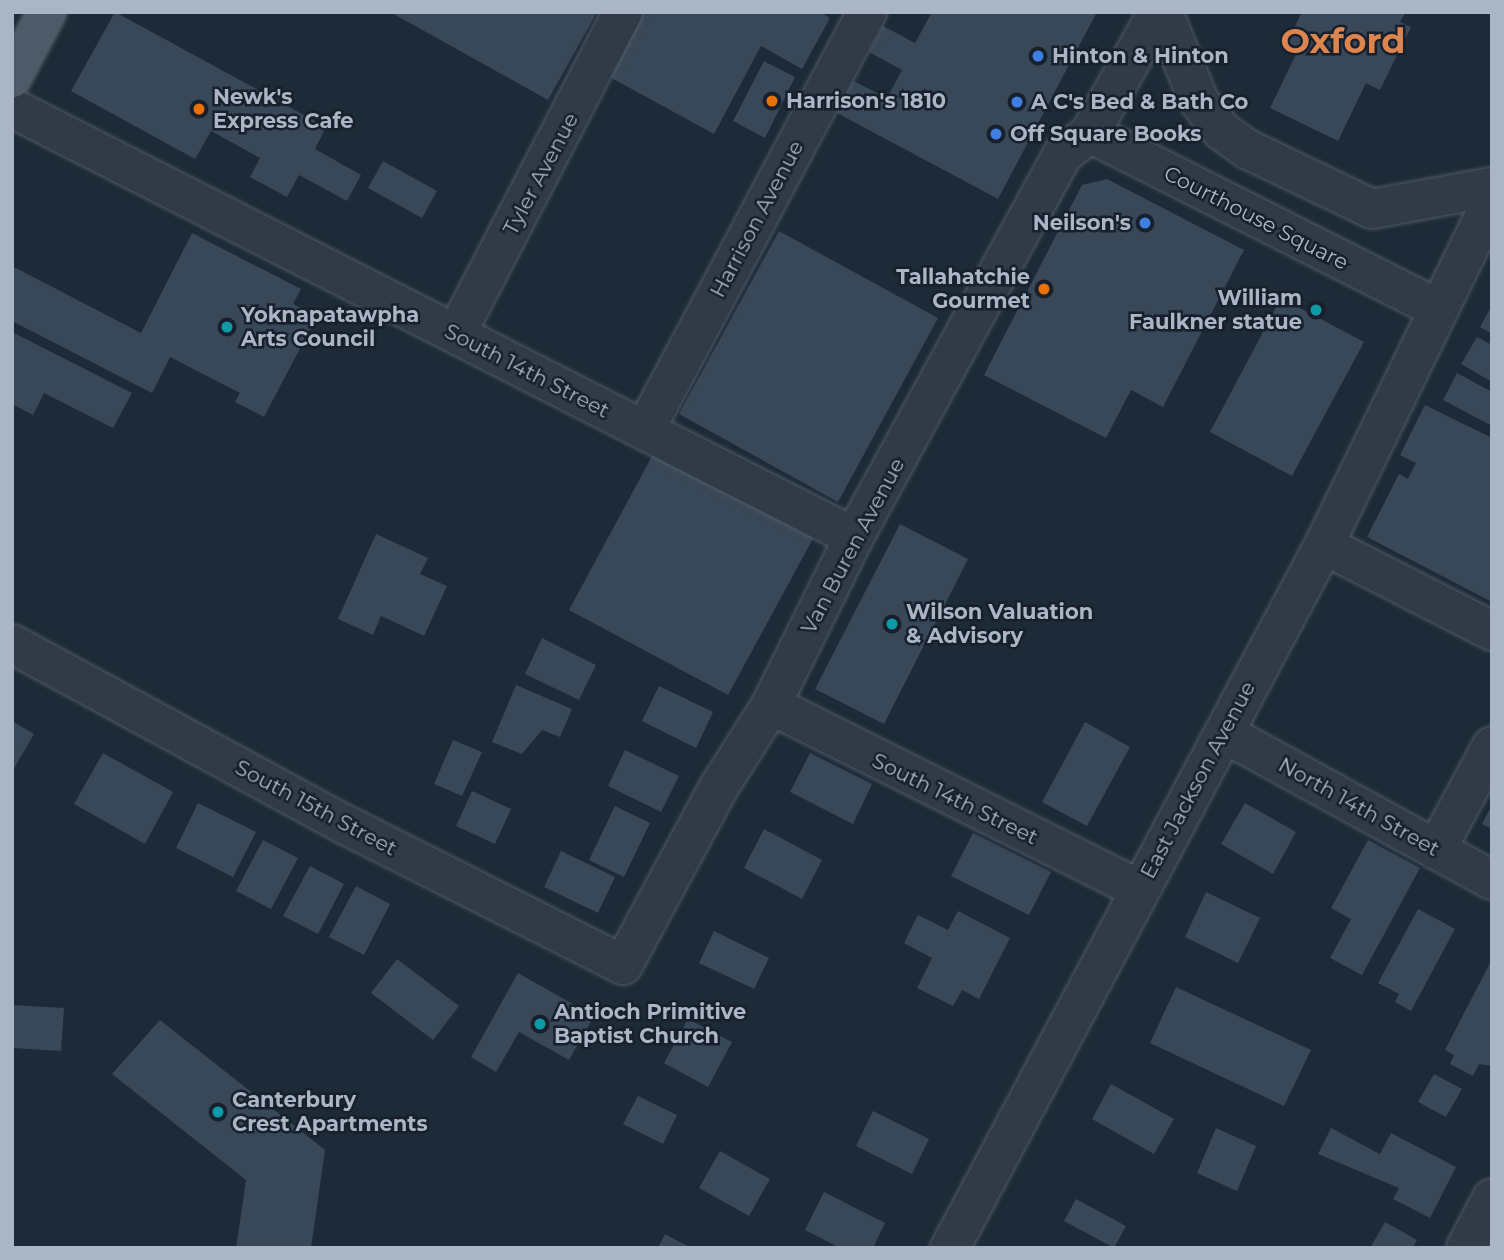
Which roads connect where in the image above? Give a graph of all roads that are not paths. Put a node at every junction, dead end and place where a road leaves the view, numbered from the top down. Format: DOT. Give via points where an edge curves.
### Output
graph roads {
  1 [pos="47,12"];
  2 [pos="623,12"];
  3 [pos="867,12"];
  4 [pos="1161,12"];
  5 [pos="12,78"];
  6 [pos="12,108"];
  7 [pos="1090,132"];
  8 [pos="1492,187"];
  9 [pos="1492,200"];
  10 [pos="1437,309"];
  11 [pos="456,334"];
  12 [pos="647,426"];
  13 [pos="854,537"];
  14 [pos="1324,544"];
  15 [pos="1492,631"];
  16 [pos="12,644"];
  17 [pos="772,705"];
  18 [pos="1226,734"];
  19 [pos="1492,746"];
  20 [pos="1436,850"];
  21 [pos="1492,880"];
  22 [pos="1140,890"];
  23 [pos="623,965"];
  24 [pos="1492,1198"];
  25 [pos="950,1248"];
  26 [pos="1465,1248"];
  1 -- 5 [label="main road"];
  2 -- 11 [label="street, Tyler Avenue"];
  3 -- 12 [label="street, Harrison Avenue"];
  4 -- 7 [label="street"];
  4 -- 8 [label="street" via="1199,101 1222,131 1259,155 1372,209"];
  6 -- 11 [label="street, South 14th Street"];
  7 -- 10 [label="street, Courthouse Square"];
  7 -- 13 [label="street, Van Buren Avenue" via="1062,155"];
  9 -- 10 [label="street"];
  10 -- 14 [label="street, East Jackson Avenue" via="1419,358"];
  11 -- 12 [label="street, South 14th Street" via="608,414"];
  12 -- 13 [label="street, South 14th Street"];
  13 -- 17 [label="street, Van Buren Avenue"];
  14 -- 15 [label="street"];
  14 -- 18 [label="street, East Jackson Avenue"];
  16 -- 23 [label="street, South 15th Street" via="346,825"];
  17 -- 22 [label="street, South 14th Street"];
  17 -- 23 [label="street, Van Buren Avenue" via="719,787"];
  18 -- 20 [label="street, North 14th Street"];
  18 -- 22 [label="street, East Jackson Avenue"];
  19 -- 20 [label="street"];
  20 -- 21 [label="street, North 14th Street"];
  22 -- 25 [label="street, East Jackson Avenue"];
  24 -- 26 [label="street"];
}
